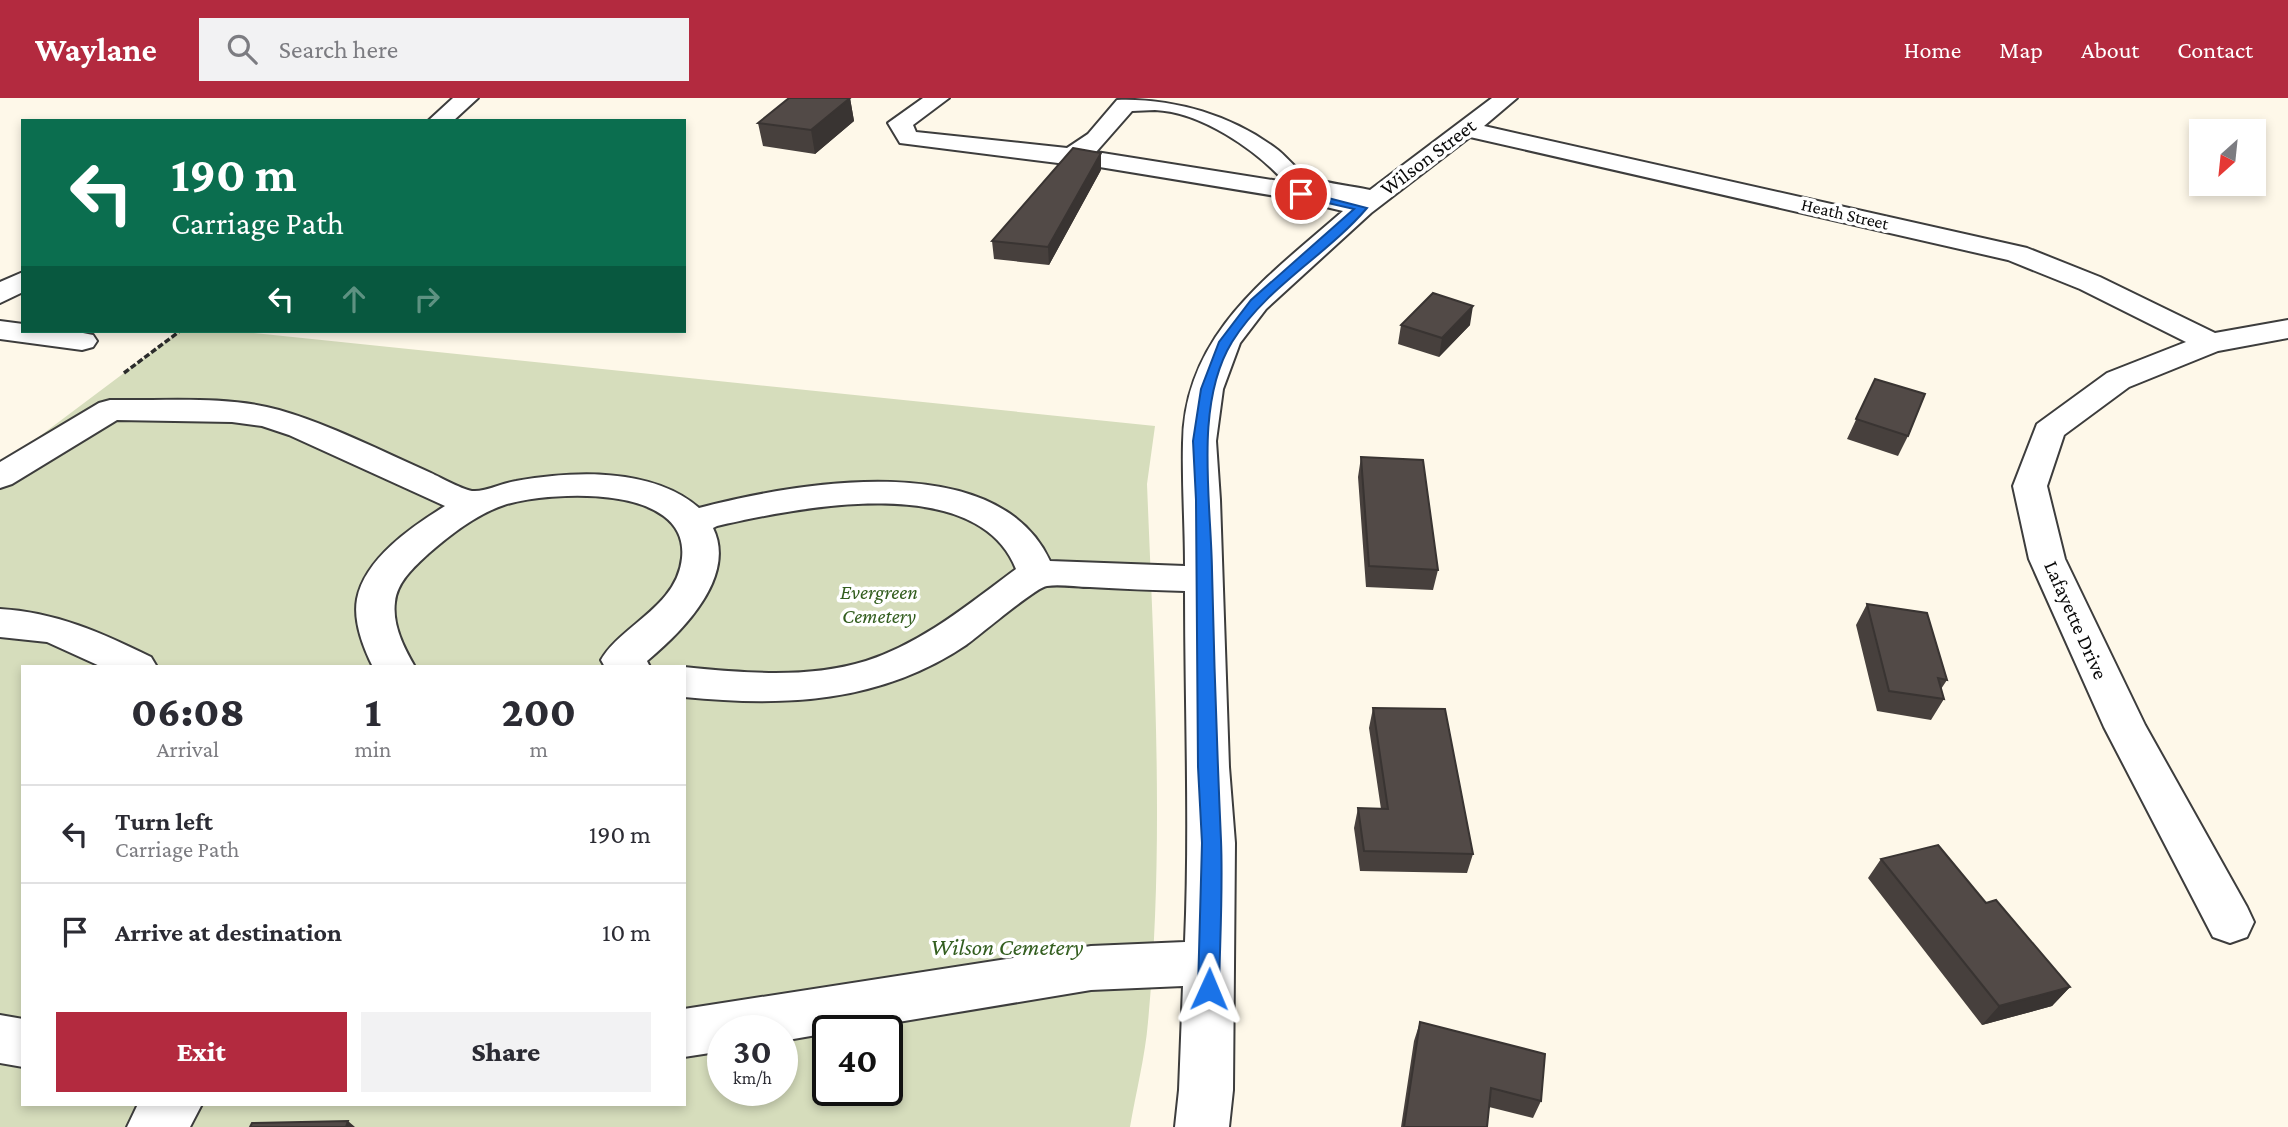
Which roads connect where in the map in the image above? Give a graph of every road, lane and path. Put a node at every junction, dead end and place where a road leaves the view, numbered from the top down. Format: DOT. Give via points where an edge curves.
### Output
graph roads {
  1 [pos="467,98"];
  2 [pos="938,98"];
  3 [pos="1506,98"];
  4 [pos="441,119"];
  5 [pos="1465,129"];
  6 [pos="1075,156"];
  7 [pos="1297,187"];
  8 [pos="1368,203"];
  9 [pos="21,281"];
  10 [pos="0,294"];
  11 [pos="2288,329"];
  12 [pos="0,331"];
  13 [pos="82,341"];
  14 [pos="2211,343"];
  15 [pos="0,477"];
  16 [pos="473,505"];
  17 [pos="692,522"];
  18 [pos="1037,573"];
  19 [pos="1204,579"];
  20 [pos="0,623"];
  21 [pos="621,664"];
  22 [pos="133,665"];
  23 [pos="390,665"];
  24 [pos="686,682"];
  25 [pos="2230,922"];
  26 [pos="1209,963"];
  27 [pos="686,1033"];
  28 [pos="0,1040"];
  29 [pos="21,1043"];
  30 [pos="173,1106"];
  31 [pos="153,1127"];
  32 [pos="1202,1127"];
  1 -- 4 [label="street"];
  2 -- 6 [label="street" via="900,123 908,138"];
  3 -- 5 [label="street, Wilson Street"];
  5 -- 8 [label="street, Wilson Street"];
  5 -- 14 [label="street, Heath Street" via="2017,254 2090,282"];
  6 -- 7 [label="street"];
  6 -- 7 [label="street" via="1091,146 1125,105 1164,103 1185,107 1267,151"];
  7 -- 8 [label="street"];
  8 -- 19 [label="street, Wilson Street" via="1256,303 1225,342 1207,389 1199,441"];
  9 -- 10 [label="street"];
  11 -- 14 [label="street, Lafayette Drive"];
  12 -- 13 [label="street"];
  14 -- 25 [label="street, Lafayette Drive" via="2118,380 2049,431 2030,486 2047,559 2125,727"];
  15 -- 16 [label="street" via="110,410 232,412 301,428"];
  16 -- 17 [label="street" via="543,487 601,486 657,498"];
  16 -- 23 [label="street" via="420,541 394,566 378,593 376,621"];
  17 -- 18 [label="street" via="725,512 836,494 924,496 955,502 1001,526 1017,537"];
  17 -- 21 [label="street" via="702,553 691,587 677,609"];
  18 -- 19 [label="street"];
  18 -- 24 [label="street" via="963,629 882,671 795,686"];
  19 -- 26 [label="street, Wilson Street" via="1212,843"];
  20 -- 22 [label="street" via="53,628"];
  26 -- 27 [label="street" via="1091,968"];
  26 -- 32 [label="street, Wilson Street"];
  28 -- 29 [label="street"];
  30 -- 31 [label="street"];
}
